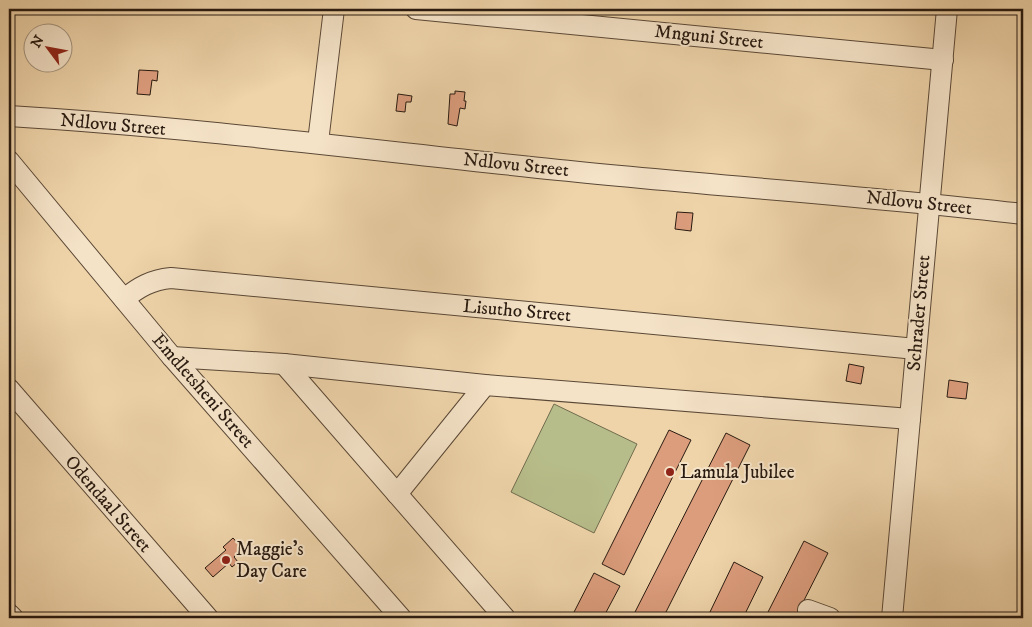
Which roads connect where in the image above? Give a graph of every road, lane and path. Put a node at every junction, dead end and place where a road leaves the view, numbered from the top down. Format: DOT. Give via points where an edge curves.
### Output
graph roads {
  1 [pos="334,9"];
  2 [pos="416,9"];
  3 [pos="947,9"];
  4 [pos="943,60"];
  5 [pos="9,116"];
  6 [pos="318,142"];
  7 [pos="9,161"];
  8 [pos="928,203"];
  9 [pos="1023,214"];
  10 [pos="124,299"];
  11 [pos="916,349"];
  12 [pos="172,357"];
  13 [pos="284,364"];
  14 [pos="485,385"];
  15 [pos="9,389"];
  16 [pos="910,419"];
  17 [pos="397,494"];
  18 [pos="808,610"];
  19 [pos="9,614"];
  20 [pos="13,618"];
  21 [pos="208,618"];
  22 [pos="401,618"];
  23 [pos="505,618"];
  24 [pos="830,618"];
  25 [pos="892,618"];
  1 -- 6 [label="street"];
  2 -- 4 [label="street, Mnguni Street"];
  3 -- 4 [label="street, Schrader Street"];
  4 -- 8 [label="street, Schrader Street"];
  5 -- 6 [label="street, Ndlovu Street"];
  6 -- 8 [label="street, Ndlovu Street" via="560,170"];
  7 -- 10 [label="street, Emdletsheni Street"];
  8 -- 9 [label="street, Ndlovu Street"];
  8 -- 11 [label="street, Schrader Street"];
  10 -- 11 [label="street, Lisutho Street" via="139,286 156,279 171,278"];
  10 -- 12 [label="street, Emdletsheni Street"];
  11 -- 16 [label="street, Schrader Street"];
  12 -- 13 [label="street"];
  12 -- 22 [label="street, Emdletsheni Street"];
  13 -- 14 [label="street"];
  13 -- 17 [label="street"];
  14 -- 16 [label="street"];
  14 -- 17 [label="street"];
  15 -- 21 [label="street, Odendaal Street"];
  16 -- 25 [label="street, Schrader Street"];
  17 -- 23 [label="street"];
  18 -- 24 [label="street"];
  19 -- 20 [label="street"];
}
